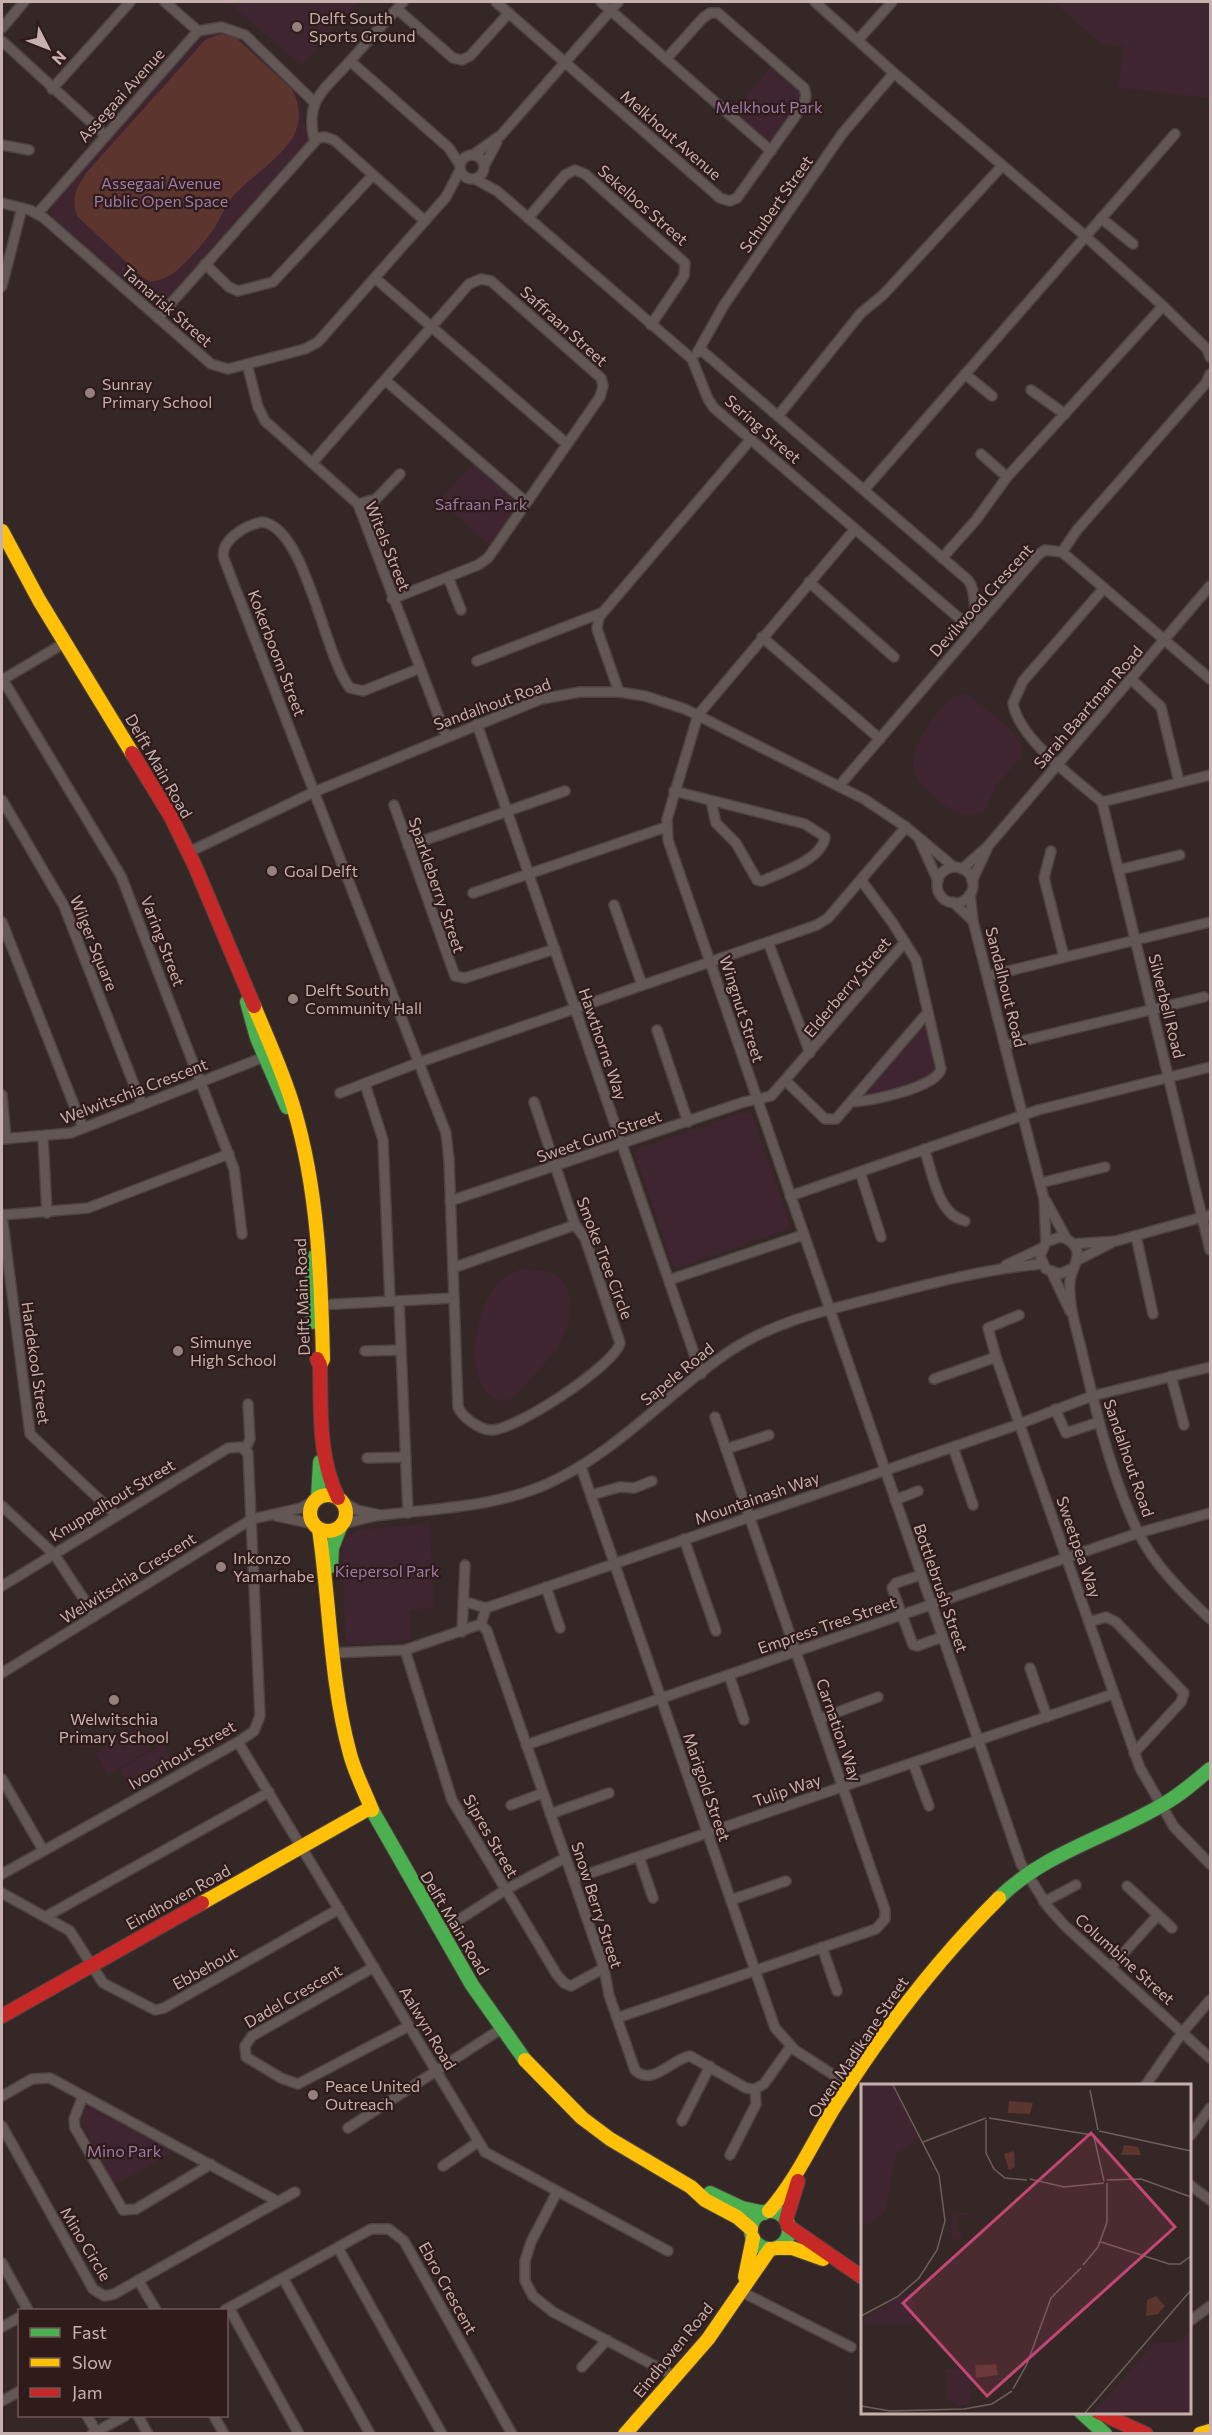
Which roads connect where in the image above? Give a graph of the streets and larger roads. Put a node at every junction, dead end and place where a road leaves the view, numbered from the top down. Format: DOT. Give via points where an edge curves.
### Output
graph roads {
  1 [pos="24,2"];
  2 [pos="130,2"];
  3 [pos="165,2"];
  4 [pos="496,2"];
  5 [pos="601,2"];
  6 [pos="618,2"];
  7 [pos="815,2"];
  8 [pos="892,2"];
  9 [pos="400,5"];
  10 [pos="611,10"];
  11 [pos="508,13"];
  12 [pos="2,28"];
  13 [pos="198,31"];
  14 [pos="858,40"];
  15 [pos="2,41"];
  16 [pos="666,59"];
  17 [pos="350,61"];
  18 [pos="565,62"];
  19 [pos="894,73"];
  20 [pos="52,89"];
  21 [pos="314,102"];
  22 [pos="1175,134"];
  23 [pos="105,135"];
  24 [pos="501,135"];
  25 [pos="314,140"];
  26 [pos="2,145"];
  27 [pos="449,148"];
  28 [pos="29,150"];
  29 [pos="771,151"];
  30 [pos="471,155"];
  31 [pos="1002,166"];
  32 [pos="460,167"];
  33 [pos="484,167"];
  34 [pos="373,175"];
  35 [pos="472,179"];
  36 [pos="496,191"];
  37 [pos="446,197"];
  38 [pos="2,203"];
  39 [pos="22,208"];
  40 [pos="38,213"];
  41 [pos="528,218"];
  42 [pos="1101,218"];
  43 [pos="425,221"];
  44 [pos="1084,235"];
  45 [pos="1133,244"];
  46 [pos="5,260"];
  47 [pos="205,264"];
  48 [pos="375,278"];
  49 [pos="2,286"];
  50 [pos="1163,306"];
  51 [pos="158,318"];
  52 [pos="651,325"];
  53 [pos="432,327"];
  54 [pos="700,349"];
  55 [pos="1210,357"];
  56 [pos="692,359"];
  57 [pos="247,364"];
  58 [pos="965,374"];
  59 [pos="1210,374"];
  60 [pos="385,380"];
  61 [pos="1031,390"];
  62 [pos="992,396"];
  63 [pos="1065,414"];
  64 [pos="778,416"];
  65 [pos="751,440"];
  66 [pos="567,444"];
  67 [pos="981,454"];
  68 [pos="312,463"];
  69 [pos="400,474"];
  70 [pos="1007,477"];
  71 [pos="864,490"];
  72 [pos="526,502"];
  73 [pos="358,504"];
  74 [pos="855,529"];
  75 [pos="2,531"];
  76 [pos="2,546"];
  77 [pos="1062,552"];
  78 [pos="942,558"];
  79 [pos="448,577"];
  80 [pos="28,582"];
  81 [pos="809,582"];
  82 [pos="1210,586"];
  83 [pos="1104,588"];
  84 [pos="393,599"];
  85 [pos="461,610"];
  86 [pos="601,613"];
  87 [pos="981,621"];
  88 [pos="973,630"];
  89 [pos="762,637"];
  90 [pos="1165,640"];
  91 [pos="66,642"];
  92 [pos="894,657"];
  93 [pos="477,661"];
  94 [pos="418,669"];
  95 [pos="2,679"];
  96 [pos="1131,679"];
  97 [pos="1210,679"];
  98 [pos="619,692"];
  99 [pos="698,715"];
  100 [pos="477,724"];
  101 [pos="446,736"];
  102 [pos="880,739"];
  103 [pos="1058,765"];
  104 [pos="1210,774"];
  105 [pos="1179,782"];
  106 [pos="839,786"];
  107 [pos="566,790"];
  108 [pos="674,791"];
  109 [pos="314,792"];
  110 [pos="2,800"];
  111 [pos="711,801"];
  112 [pos="1102,802"];
  113 [pos="394,805"];
  114 [pos="507,810"];
  115 [pos="666,827"];
  116 [pos="906,827"];
  117 [pos="919,838"];
  118 [pos="408,846"];
  119 [pos="988,846"];
  120 [pos="1051,851"];
  121 [pos="189,852"];
  122 [pos="1180,855"];
  123 [pos="958,868"];
  124 [pos="1118,870"];
  125 [pos="529,874"];
  126 [pos="861,880"];
  127 [pos="938,881"];
  128 [pos="972,881"];
  129 [pos="473,893"];
  130 [pos="970,894"];
  131 [pos="953,903"];
  132 [pos="614,905"];
  133 [pos="974,921"];
  134 [pos="2,922"];
  135 [pos="1210,922"];
  136 [pos="1135,940"];
  137 [pos="768,942"];
  138 [pos="905,942"];
  139 [pos="555,949"];
  140 [pos="1064,957"];
  141 [pos="710,961"];
  142 [pos="988,976"];
  143 [pos="642,985"];
  144 [pos="1204,997"];
  145 [pos="575,1008"];
  146 [pos="1151,1009"];
  147 [pos="928,1012"];
  148 [pos="657,1030"];
  149 [pos="1005,1045"];
  150 [pos="810,1053"];
  151 [pos="270,1055"];
  152 [pos="420,1062"];
  153 [pos="1210,1067"];
  154 [pos="1168,1078"];
  155 [pos="786,1081"];
  156 [pos="201,1082"];
  157 [pos="365,1083"];
  158 [pos="340,1093"];
  159 [pos="2,1095"];
  160 [pos="757,1100"];
  161 [pos="534,1102"];
  162 [pos="851,1102"];
  163 [pos="142,1105"];
  164 [pos="1024,1115"];
  165 [pos="688,1122"];
  166 [pos="83,1128"];
  167 [pos="44,1137"];
  168 [pos="4,1139"];
  169 [pos="622,1144"];
  170 [pos="924,1149"];
  171 [pos="229,1154"];
  172 [pos="555,1167"];
  173 [pos="1105,1167"];
  174 [pos="860,1172"];
  175 [pos="1040,1183"];
  176 [pos="790,1196"];
  177 [pos="1044,1199"];
  178 [pos="450,1201"];
  179 [pos="47,1213"];
  180 [pos="2,1215"];
  181 [pos="1206,1216"];
  182 [pos="965,1221"];
  183 [pos="575,1225"];
  184 [pos="242,1234"];
  185 [pos="803,1235"];
  186 [pos="881,1236"];
  187 [pos="1136,1236"];
  188 [pos="1070,1241"];
  189 [pos="1116,1241"];
  190 [pos="1044,1245"];
  191 [pos="1210,1250"];
  192 [pos="1042,1264"];
  193 [pos="1074,1265"];
  194 [pos="453,1268"];
  195 [pos="1001,1268"];
  196 [pos="1052,1273"];
  197 [pos="669,1280"];
  198 [pos="454,1298"];
  199 [pos="395,1301"];
  200 [pos="317,1305"];
  201 [pos="830,1309"];
  202 [pos="1153,1314"];
  203 [pos="1019,1315"];
  204 [pos="1073,1318"];
  205 [pos="401,1350"];
  206 [pos="365,1351"];
  207 [pos="996,1358"];
  208 [pos="1210,1367"];
  209 [pos="700,1374"];
  210 [pos="1171,1376"];
  211 [pos="934,1378"];
  212 [pos="1092,1396"];
  213 [pos="248,1404"];
  214 [pos="1055,1409"];
  215 [pos="715,1417"];
  216 [pos="1019,1422"];
  217 [pos="1099,1422"];
  218 [pos="1184,1425"];
  219 [pos="322,1432"];
  220 [pos="769,1435"];
  221 [pos="953,1447"];
  222 [pos="243,1449"];
  223 [pos="726,1449"];
  224 [pos="406,1457"];
  225 [pos="367,1458"];
  226 [pos="581,1467"];
  227 [pos="885,1470"];
  228 [pos="652,1481"];
  229 [pos="918,1491"];
  230 [pos="591,1495"];
  231 [pos="316,1500"];
  232 [pos="341,1500"];
  233 [pos="895,1500"];
  234 [pos="973,1505"];
  235 [pos="2,1506"];
  236 [pos="408,1513"];
  237 [pos="1210,1513"];
  238 [pos="116,1515"];
  239 [pos="272,1515"];
  240 [pos="381,1515"];
  241 [pos="749,1517"];
  242 [pos="252,1519"];
  243 [pos="342,1525"];
  244 [pos="317,1526"];
  245 [pos="1138,1533"];
  246 [pos="684,1539"];
  247 [pos="54,1554"];
  248 [pos="1066,1558"];
  249 [pos="614,1563"];
  250 [pos="465,1565"];
  251 [pos="921,1575"];
  252 [pos="2,1586"];
  253 [pos="546,1587"];
  254 [pos="328,1592"];
  255 [pos="463,1601"];
  256 [pos="931,1605"];
  257 [pos="486,1608"];
  258 [pos="902,1615"];
  259 [pos="95,1616"];
  260 [pos="1210,1619"];
  261 [pos="1089,1622"];
  262 [pos="481,1624"];
  263 [pos="560,1629"];
  264 [pos="716,1631"];
  265 [pos="462,1632"];
  266 [pos="942,1637"];
  267 [pos="405,1650"];
  268 [pos="796,1652"];
  269 [pos="332,1653"];
  270 [pos="1030,1668"];
  271 [pos="2,1673"];
  272 [pos="729,1675"];
  273 [pos="1113,1694"];
  274 [pos="878,1697"];
  275 [pos="661,1698"];
  276 [pos="1047,1717"];
  277 [pos="819,1719"];
  278 [pos="744,1720"];
  279 [pos="978,1741"];
  280 [pos="238,1742"];
  281 [pos="526,1745"];
  282 [pos="1134,1754"];
  283 [pos="913,1763"];
  284 [pos="1210,1769"];
  285 [pos="2,1779"];
  286 [pos="842,1787"];
  287 [pos="268,1792"];
  288 [pos="609,1792"];
  289 [pos="543,1793"];
  290 [pos="511,1805"];
  291 [pos="929,1806"];
  292 [pos="1161,1806"];
  293 [pos="370,1808"];
  294 [pos="550,1814"];
  295 [pos="708,1833"];
  296 [pos="301,1846"];
  297 [pos="43,1850"];
  298 [pos="639,1857"];
  299 [pos="565,1858"];
  300 [pos="1210,1864"];
  301 [pos="2,1874"];
  302 [pos="1028,1875"];
  303 [pos="573,1880"];
  304 [pos="786,1881"];
  305 [pos="1076,1885"];
  306 [pos="1127,1886"];
  307 [pos="505,1890"];
  308 [pos="2,1893"];
  309 [pos="653,1898"];
  310 [pos="731,1900"];
  311 [pos="1044,1902"];
  312 [pos="339,1910"];
  313 [pos="1158,1915"];
  314 [pos="45,1917"];
  315 [pos="1172,1928"];
  316 [pos="440,1932"];
  317 [pos="822,1947"];
  318 [pos="92,1965"];
  319 [pos="374,1967"];
  320 [pos="1111,1967"];
  321 [pos="604,1968"];
  322 [pos="755,1970"];
  323 [pos="837,1991"];
  324 [pos="1210,2000"];
  325 [pos="2,2016"];
  326 [pos="617,2018"];
  327 [pos="409,2026"];
  328 [pos="501,2029"];
  329 [pos="1182,2032"];
  330 [pos="791,2046"];
  331 [pos="1210,2058"];
  332 [pos="710,2066"];
  333 [pos="437,2072"];
  334 [pos="1145,2084"];
  335 [pos="849,2085"];
  336 [pos="755,2089"];
  337 [pos="2,2096"];
  338 [pos="83,2096"];
  339 [pos="1210,2108"];
  340 [pos="682,2121"];
  341 [pos="2,2126"];
  342 [pos="348,2128"];
  343 [pos="1191,2135"];
  344 [pos="478,2142"];
  345 [pos="730,2155"];
  346 [pos="211,2164"];
  347 [pos="802,2165"];
  348 [pos="443,2166"];
  349 [pos="691,2187"];
  350 [pos="1191,2187"];
  351 [pos="295,2192"];
  352 [pos="557,2192"];
  353 [pos="277,2200"];
  354 [pos="1210,2200"];
  355 [pos="766,2212"];
  356 [pos="787,2223"];
  357 [pos="752,2234"];
  358 [pos="338,2248"];
  359 [pos="774,2249"];
  360 [pos="668,2251"];
  361 [pos="2,2263"];
  362 [pos="856,2273"];
  363 [pos="283,2278"];
  364 [pos="138,2280"];
  365 [pos="741,2288"];
  366 [pos="1210,2306"];
  367 [pos="27,2309"];
  368 [pos="155,2309"];
  369 [pos="227,2309"];
  370 [pos="228,2311"];
  371 [pos="18,2318"];
  372 [pos="1191,2320"];
  373 [pos="2,2327"];
  374 [pos="607,2340"];
  375 [pos="851,2347"];
  376 [pos="582,2367"];
  377 [pos="676,2377"];
  378 [pos="18,2392"];
  379 [pos="2,2402"];
  380 [pos="1083,2414"];
  381 [pos="1103,2414"];
  382 [pos="88,2417"];
  383 [pos="121,2417"];
  384 [pos="139,2417"];
  385 [pos="215,2417"];
  386 [pos="1210,2431"];
  387 [pos="94,2432"];
  388 [pos="148,2433"];
  389 [pos="224,2433"];
  390 [pos="299,2433"];
  391 [pos="370,2433"];
  392 [pos="441,2433"];
  393 [pos="512,2433"];
  394 [pos="625,2433"];
  395 [pos="1105,2433"];
  396 [pos="1146,2433"];
  397 [pos="1200,2433"];
  1 -- 12 [label="street"];
  2 -- 20 [label="street"];
  3 -- 13 [label="street"];
  4 -- 11 [label="street"];
  5 -- 10 [label="street"];
  6 -- 10 [label="street"];
  7 -- 14 [label="street"];
  8 -- 14 [label="street"];
  9 -- 11 [label="street" via="453,57 462,60"];
  9 -- 17 [label="street"];
  10 -- 16 [label="street"];
  10 -- 18 [label="street"];
  11 -- 18 [label="street"];
  13 -- 21 [label="street" via="221,27 245,35"];
  13 -- 23 [label="street, Assegaai Avenue"];
  14 -- 19 [label="street"];
  15 -- 20 [label="street"];
  16 -- 29 [label="street"];
  16 -- 29 [label="street, Melkhout Avenue" via="703,18 714,12 786,71 804,88 806,98"];
  17 -- 21 [label="street"];
  17 -- 27 [label="street"];
  18 -- 24 [label="street"];
  18 -- 29 [label="street, Melkhout Avenue" via="723,200 740,196"];
  19 -- 31 [label="street"];
  19 -- 54 [label="street, Schubert Street" via="842,134 724,305"];
  20 -- 23 [label="street"];
  21 -- 25 [label="street" via="310,120"];
  22 -- 42 [label="street"];
  23 -- 40 [label="street, Assegaai Avenue"];
  24 -- 30 [label="street"];
  24 -- 33 [label="street"];
  25 -- 34 [label="street" via="330,138"];
  25 -- 47 [label="street"];
  26 -- 28 [label="street"];
  27 -- 30 [label="street"];
  27 -- 32 [label="street"];
  30 -- 32 [label="street"];
  30 -- 33 [label="street" via="481,160"];
  31 -- 44 [label="street"];
  31 -- 64 [label="street" via="883,295 861,313"];
  32 -- 35 [label="street" via="464,177"];
  32 -- 37 [label="street, Tamarisk Street"];
  33 -- 35 [label="street"];
  33 -- 36 [label="street, Sering Street"];
  34 -- 43 [label="street"];
  34 -- 47 [label="street" via="273,282 238,291"];
  35 -- 36 [label="street, Sering Street"];
  35 -- 37 [label="street, Tamarisk Street"];
  36 -- 41 [label="street, Sering Street"];
  37 -- 43 [label="street, Tamarisk Street"];
  38 -- 39 [label="street, Tamarisk Street"];
  39 -- 40 [label="street, Tamarisk Street"];
  39 -- 46 [label="street"];
  40 -- 51 [label="street, Tamarisk Street"];
  41 -- 52 [label="street, Sering Street"];
  41 -- 52 [label="street, Sekelbos Street" via="565,175 575,170 585,174 685,263 684,276"];
  42 -- 44 [label="street"];
  42 -- 45 [label="street"];
  43 -- 48 [label="street, Tamarisk Street"];
  44 -- 50 [label="street"];
  44 -- 58 [label="street"];
  46 -- 49 [label="street"];
  47 -- 51 [label="street"];
  48 -- 53 [label="street"];
  48 -- 57 [label="street, Tamarisk Street" via="318,342"];
  50 -- 55 [label="street" via="1207,349"];
  50 -- 63 [label="street"];
  51 -- 57 [label="street, Tamarisk Street" via="215,367 228,369"];
  52 -- 56 [label="street, Sering Street"];
  53 -- 60 [label="street, Saffraan Street"];
  53 -- 66 [label="street"];
  53 -- 66 [label="street, Saffraan Street" via="469,284 481,279 491,281 603,382 600,397"];
  54 -- 56 [label="street, Schubert Street"];
  54 -- 64 [label="street"];
  56 -- 65 [label="street, Sering Street" via="711,404"];
  57 -- 68 [label="street, Witels Street" via="263,417"];
  58 -- 62 [label="street"];
  58 -- 71 [label="street"];
  59 -- 77 [label="street"];
  60 -- 68 [label="street, Saffraan Street"];
  60 -- 72 [label="street"];
  61 -- 63 [label="street"];
  63 -- 70 [label="street"];
  64 -- 71 [label="street"];
  65 -- 74 [label="street, Sering Street"];
  65 -- 86 [label="street"];
  66 -- 72 [label="street, Saffraan Street"];
  67 -- 70 [label="street"];
  68 -- 73 [label="street, Witels Street"];
  69 -- 73 [label="street" via="376,498"];
  70 -- 78 [label="street"];
  71 -- 78 [label="street"];
  72 -- 79 [label="street, Saffraan Street" via="488,558"];
  73 -- 84 [label="street, Witels Street"];
  74 -- 81 [label="street"];
  74 -- 88 [label="street, Sering Street"];
  75 -- 80 [label="street, Delft Main Road"];
  76 -- 80 [label="street, Delft Main Road"];
  77 -- 83 [label="street"];
  77 -- 87 [label="street, Devilwood Crescent" via="1041,552"];
  78 -- 87 [label="street" via="971,583 974,609"];
  79 -- 84 [label="street, Saffraan Street"];
  79 -- 85 [label="street"];
  80 -- 91 [label="street, Delft Main Road"];
  81 -- 89 [label="street"];
  81 -- 92 [label="street"];
  82 -- 90 [label="street, Sarah Baartman Road"];
  83 -- 90 [label="street"];
  83 -- 103 [label="street" via="1023,681 1013,698 1021,722"];
  84 -- 94 [label="street, Witels Street"];
  86 -- 93 [label="street"];
  86 -- 98 [label="street" via="597,629"];
  87 -- 88 [label="street, Devilwood Crescent"];
  88 -- 102 [label="street, Devilwood Crescent"];
  89 -- 99 [label="street"];
  89 -- 102 [label="street"];
  90 -- 96 [label="street, Sarah Baartman Road"];
  90 -- 97 [label="street"];
  91 -- 95 [label="street"];
  91 -- 121 [label="street, Delft Main Road"];
  94 -- 101 [label="street, Witels Street"];
  94 -- 109 [label="street, Kokerboom Street" via="363,691 350,688 291,543 271,524 262,522 225,543 224,559"];
  95 -- 156 [label="street, Varing Street" via="121,876"];
  96 -- 103 [label="street, Sarah Baartman Road"];
  96 -- 105 [label="street" via="1161,707"];
  98 -- 99 [label="street, Sandalhout Road" via="666,702"];
  98 -- 100 [label="street, Sandalhout Road" via="541,699"];
  99 -- 106 [label="street, Sandalhout Road"];
  99 -- 108 [label="street, Wingnut Street"];
  100 -- 101 [label="street, Sandalhout Road"];
  100 -- 114 [label="street, Hawthorne Way"];
  101 -- 109 [label="street, Sandalhout Road"];
  102 -- 106 [label="street, Devilwood Crescent"];
  103 -- 112 [label="street"];
  103 -- 119 [label="street, Sarah Baartman Road"];
  104 -- 105 [label="street"];
  105 -- 112 [label="street"];
  106 -- 116 [label="street, Sandalhout Road"];
  107 -- 114 [label="street"];
  108 -- 111 [label="street"];
  108 -- 115 [label="street, Wingnut Street"];
  109 -- 121 [label="street, Sandalhout Road"];
  109 -- 152 [label="street, Kokerboom Street"];
  110 -- 163 [label="street, Wilger Square" via="64,906"];
  111 -- 111 [label="street" via="716,823 736,843 758,880 801,864 824,842 820,832 805,824"];
  112 -- 124 [label="street, Silverbell Road"];
  113 -- 118 [label="street, Sparkleberry Street"];
  114 -- 118 [label="street"];
  114 -- 125 [label="street, Hawthorne Way"];
  115 -- 125 [label="street"];
  115 -- 141 [label="street, Wingnut Street"];
  116 -- 117 [label="street, Sandalhout Road"];
  116 -- 126 [label="street"];
  117 -- 123 [label="street"];
  117 -- 127 [label="street"];
  118 -- 139 [label="street, Sparkleberry Street" via="455,976 465,978"];
  119 -- 123 [label="street, Sarah Baartman Road"];
  119 -- 128 [label="street, Sarah Baartman Road"];
  120 -- 140 [label="street" via="1044,871"];
  121 -- 151 [label="street, Delft Main Road"];
  122 -- 124 [label="street"];
  123 -- 127 [label="street" via="946,869"];
  123 -- 128 [label="street"];
  124 -- 136 [label="street, Silverbell Road"];
  125 -- 129 [label="street"];
  125 -- 139 [label="street, Hawthorne Way"];
  126 -- 137 [label="street" via="821,923"];
  126 -- 138 [label="street, Elderberry Street"];
  127 -- 131 [label="street" via="940,895"];
  128 -- 130 [label="street"];
  130 -- 131 [label="street"];
  130 -- 133 [label="street, Sandalhout Road"];
  131 -- 133 [label="street, Sandalhout Road"];
  132 -- 143 [label="street"];
  133 -- 142 [label="street, Sandalhout Road"];
  134 -- 166 [label="street"];
  135 -- 136 [label="street"];
  136 -- 140 [label="street"];
  136 -- 146 [label="street, Silverbell Road"];
  137 -- 141 [label="street"];
  137 -- 150 [label="street"];
  138 -- 147 [label="street" via="916,960"];
  138 -- 150 [label="street, Elderberry Street"];
  139 -- 145 [label="street, Hawthorne Way"];
  140 -- 142 [label="street"];
  141 -- 143 [label="street"];
  141 -- 160 [label="street, Wingnut Street"];
  142 -- 149 [label="street, Sandalhout Road"];
  143 -- 145 [label="street"];
  144 -- 146 [label="street"];
  145 -- 152 [label="street"];
  145 -- 169 [label="street, Hawthorne Way"];
  146 -- 149 [label="street"];
  146 -- 154 [label="street, Silverbell Road"];
  147 -- 162 [label="street"];
  147 -- 162 [label="street" via="941,1064 938,1076 875,1100"];
  148 -- 165 [label="street"];
  149 -- 164 [label="street, Sandalhout Road"];
  150 -- 155 [label="street, Elderberry Street"];
  151 -- 156 [label="street, Welwitschia Crescent"];
  151 -- 200 [label="street, Delft Main Road" via="295,1110 309,1177 316,1227 312,1244"];
  152 -- 157 [label="street"];
  152 -- 178 [label="street, Kokerboom Street" via="446,1133"];
  153 -- 154 [label="street"];
  154 -- 164 [label="street"];
  154 -- 181 [label="street, Silverbell Road"];
  155 -- 160 [label="street, Elderberry Street" via="771,1096"];
  155 -- 162 [label="street" via="828,1120 838,1117"];
  156 -- 163 [label="street, Welwitschia Crescent"];
  156 -- 171 [label="street, Varing Street"];
  157 -- 158 [label="street"];
  157 -- 199 [label="street" via="383,1140"];
  159 -- 168 [label="street"];
  160 -- 165 [label="street, Sweet Gum Street"];
  160 -- 176 [label="street, Wingnut Street"];
  161 -- 172 [label="street, Smoke Tree Circle"];
  163 -- 166 [label="street, Welwitschia Crescent"];
  164 -- 170 [label="street"];
  164 -- 175 [label="street, Sandalhout Road"];
  165 -- 169 [label="street, Sweet Gum Street"];
  166 -- 167 [label="street, Welwitschia Crescent"];
  167 -- 168 [label="street, Welwitschia Crescent"];
  167 -- 179 [label="street"];
  169 -- 172 [label="street, Sweet Gum Street"];
  169 -- 197 [label="street, Hawthorne Way"];
  170 -- 174 [label="street"];
  170 -- 182 [label="street" via="944,1207 953,1217"];
  171 -- 179 [label="street" via="100,1205"];
  171 -- 184 [label="street, Varing Street" via="237,1179"];
  172 -- 178 [label="street, Sweet Gum Street"];
  172 -- 183 [label="street, Smoke Tree Circle"];
  173 -- 175 [label="street"];
  174 -- 176 [label="street"];
  174 -- 186 [label="street"];
  175 -- 177 [label="street, Sandalhout Road"];
  176 -- 185 [label="street, Wingnut Street"];
  177 -- 188 [label="street, Sandalhout Road"];
  177 -- 190 [label="street, Sandalhout Road"];
  178 -- 194 [label="street, Smoke Tree Circle"];
  179 -- 180 [label="street"];
  180 -- 238 [label="street, Hardekool Street" via="29,1431"];
  181 -- 187 [label="street"];
  181 -- 191 [label="street, Silverbell Road"];
  183 -- 194 [label="street"];
  183 -- 198 [label="street, Smoke Tree Circle" via="584,1234 620,1337 619,1348 611,1358 532,1415 489,1430 459,1411"];
  185 -- 197 [label="street"];
  185 -- 201 [label="street, Wingnut Street"];
  187 -- 189 [label="street"];
  187 -- 202 [label="street"];
  188 -- 189 [label="street"];
  188 -- 190 [label="street" via="1055,1237"];
  188 -- 193 [label="street" via="1077,1252"];
  189 -- 193 [label="street"];
  190 -- 192 [label="street"];
  190 -- 195 [label="street, Sapele Road"];
  192 -- 195 [label="street, Sapele Road"];
  192 -- 196 [label="street"];
  193 -- 196 [label="street" via="1064,1273"];
  193 -- 204 [label="street, Sandalhout Road" via="1070,1283"];
  194 -- 198 [label="street, Smoke Tree Circle"];
  195 -- 201 [label="street, Sapele Road"];
  196 -- 204 [label="street, Sandalhout Road"];
  197 -- 209 [label="street, Hawthorne Way"];
  198 -- 199 [label="street"];
  199 -- 200 [label="street"];
  199 -- 205 [label="street"];
  200 -- 219 [label="street, Delft Main Road" via="315,1353 320,1365"];
  201 -- 209 [label="street, Sapele Road" via="763,1332"];
  201 -- 227 [label="street, Bottlebrush Street"];
  203 -- 207 [label="street, Sweetpea Way" via="987,1328"];
  204 -- 212 [label="street, Sandalhout Road"];
  205 -- 206 [label="street"];
  205 -- 224 [label="street"];
  207 -- 211 [label="street"];
  207 -- 216 [label="street, Sweetpea Way"];
  208 -- 210 [label="street, Mountainash Way"];
  209 -- 226 [label="street, Sapele Road"];
  210 -- 212 [label="street, Mountainash Way"];
  210 -- 218 [label="street"];
  212 -- 214 [label="street, Mountainash Way"];
  212 -- 217 [label="street, Sandalhout Road"];
  213 -- 222 [label="street, Ivoorhout Street" via="250,1439"];
  214 -- 216 [label="street, Mountainash Way"];
  214 -- 217 [label="street" via="1066,1433"];
  215 -- 223 [label="street, Carnation Way"];
  216 -- 221 [label="street, Mountainash Way"];
  216 -- 248 [label="street, Sweetpea Way"];
  217 -- 245 [label="street, Sandalhout Road"];
  219 -- 231 [label="street, Delft Main Road"];
  219 -- 232 [label="street, Delft Main Road" via="329,1479"];
  220 -- 223 [label="street"];
  221 -- 227 [label="street, Mountainash Way"];
  221 -- 234 [label="street"];
  222 -- 238 [label="street, Knuppelhout Street" via="228,1448"];
  222 -- 242 [label="street, Ivoorhout Street" via="250,1458"];
  223 -- 241 [label="street, Carnation Way"];
  224 -- 225 [label="street"];
  224 -- 236 [label="street"];
  226 -- 230 [label="street, Marigold Street"];
  226 -- 236 [label="street, Sapele Road" via="496,1502"];
  227 -- 233 [label="street, Bottlebrush Street"];
  227 -- 241 [label="street, Mountainash Way"];
  228 -- 230 [label="street"];
  229 -- 233 [label="street"];
  230 -- 249 [label="street, Marigold Street"];
  231 -- 232 [label="street" via="328,1495"];
  231 -- 239 [label="street, Welwitschia Crescent"];
  231 -- 244 [label="street" via="310,1515"];
  232 -- 240 [label="street, Sapele Road" via="357,1510"];
  232 -- 243 [label="street" via="346,1512"];
  233 -- 251 [label="street, Bottlebrush Street"];
  235 -- 247 [label="street"];
  236 -- 240 [label="street, Sapele Road"];
  237 -- 245 [label="street, Empress Tree Street"];
  238 -- 247 [label="street, Knuppelhout Street"];
  239 -- 242 [label="street, Welwitschia Crescent"];
  239 -- 244 [label="street, Welwitschia Crescent"];
  240 -- 243 [label="street, Sapele Road"];
  241 -- 246 [label="street, Mountainash Way"];
  241 -- 268 [label="street, Carnation Way"];
  242 -- 259 [label="street, Welwitschia Crescent"];
  242 -- 280 [label="street, Ivoorhout Street" via="260,1716 254,1731"];
  243 -- 244 [label="street" via="330,1531"];
  243 -- 254 [label="street, Delft Main Road" via="332,1548"];
  244 -- 254 [label="street, Delft Main Road"];
  245 -- 248 [label="street, Empress Tree Street"];
  245 -- 260 [label="street, Sandalhout Road" via="1174,1582"];
  246 -- 249 [label="street, Mountainash Way"];
  246 -- 264 [label="street"];
  247 -- 252 [label="street, Knuppelhout Street"];
  247 -- 259 [label="street"];
  248 -- 256 [label="street, Empress Tree Street"];
  248 -- 261 [label="street, Sweetpea Way"];
  249 -- 253 [label="street, Mountainash Way"];
  249 -- 275 [label="street, Marigold Street"];
  250 -- 255 [label="street"];
  251 -- 256 [label="street, Bottlebrush Street"];
  251 -- 258 [label="street" via="893,1585"];
  253 -- 257 [label="street, Mountainash Way"];
  253 -- 263 [label="street"];
  254 -- 269 [label="street, Delft Main Road"];
  255 -- 257 [label="street"];
  255 -- 265 [label="street"];
  256 -- 258 [label="street, Empress Tree Street"];
  256 -- 266 [label="street, Bottlebrush Street"];
  257 -- 262 [label="street"];
  258 -- 266 [label="street" via="913,1645"];
  258 -- 268 [label="street, Empress Tree Street"];
  259 -- 271 [label="street, Welwitschia Crescent"];
  261 -- 273 [label="street, Sweetpea Way"];
  261 -- 282 [label="street" via="1106,1617 1116,1622 1184,1693 1181,1702"];
  262 -- 265 [label="street"];
  262 -- 281 [label="street, Snow Berry Street" via="487,1630"];
  265 -- 267 [label="street"];
  266 -- 279 [label="street, Bottlebrush Street"];
  267 -- 269 [label="street"];
  267 -- 307 [label="street, Sipres Street" via="446,1786"];
  268 -- 272 [label="street, Empress Tree Street"];
  268 -- 277 [label="street, Carnation Way"];
  269 -- 293 [label="street, Delft Main Road" via="350,1755"];
  270 -- 276 [label="street"];
  272 -- 275 [label="street, Empress Tree Street"];
  272 -- 278 [label="street"];
  273 -- 276 [label="street, Tulip Way"];
  273 -- 282 [label="street, Sweetpea Way"];
  274 -- 277 [label="street"];
  275 -- 281 [label="street, Empress Tree Street"];
  275 -- 295 [label="street, Marigold Street"];
  276 -- 279 [label="street, Tulip Way"];
  277 -- 286 [label="street, Carnation Way"];
  279 -- 283 [label="street, Tulip Way"];
  279 -- 302 [label="street, Bottlebrush Street"];
  280 -- 287 [label="street, Aalwyn Road"];
  280 -- 297 [label="street, Ivoorhout Street"];
  281 -- 289 [label="street, Snow Berry Street"];
  282 -- 292 [label="street, Sweetpea Way"];
  283 -- 286 [label="street, Tulip Way"];
  283 -- 291 [label="street"];
  284 -- 292 [label="street, Owen Madikane Street" via="1188,1790"];
  285 -- 297 [label="street"];
  286 -- 295 [label="street, Tulip Way"];
  286 -- 317 [label="street, Carnation Way" via="886,1915 876,1929"];
  287 -- 296 [label="street, Aalwyn Road"];
  287 -- 314 [label="street"];
  288 -- 294 [label="street"];
  289 -- 290 [label="street"];
  289 -- 294 [label="street, Snow Berry Street"];
  292 -- 300 [label="street, Sweetpea Way" via="1181,1836"];
  292 -- 302 [label="street, Owen Madikane Street"];
  293 -- 296 [label="street, Eindhoven Road"];
  293 -- 316 [label="street, Delft Main Road"];
  294 -- 299 [label="street, Snow Berry Street"];
  295 -- 298 [label="street, Tulip Way"];
  295 -- 310 [label="street, Marigold Street"];
  296 -- 312 [label="street, Aalwyn Road"];
  296 -- 318 [label="street, Eindhoven Road"];
  297 -- 301 [label="street, Ivoorhout Street"];
  298 -- 303 [label="street, Tulip Way"];
  298 -- 309 [label="street"];
  299 -- 303 [label="street, Snow Berry Street"];
  299 -- 307 [label="street"];
  302 -- 311 [label="street, Columbine Street"];
  302 -- 335 [label="street, Owen Madikane Street" via="981,1915 912,1994"];
  303 -- 321 [label="street, Snow Berry Street"];
  304 -- 310 [label="street"];
  305 -- 311 [label="street"];
  306 -- 313 [label="street"];
  307 -- 316 [label="street"];
  307 -- 321 [label="street, Sipres Street" via="564,1983 576,1984"];
  308 -- 314 [label="street"];
  310 -- 322 [label="street, Marigold Street"];
  311 -- 320 [label="street, Columbine Street"];
  312 -- 318 [label="street, Ebbehout" via="159,2010 105,1984"];
  312 -- 319 [label="street, Aalwyn Road"];
  313 -- 315 [label="street"];
  313 -- 320 [label="street"];
  314 -- 318 [label="street" via="73,1934"];
  316 -- 328 [label="street, Delft Main Road"];
  317 -- 322 [label="street, Carnation Way"];
  317 -- 323 [label="street"];
  318 -- 325 [label="street, Eindhoven Road"];
  319 -- 327 [label="street, Aalwyn Road"];
  319 -- 327 [label="street, Dadel Crescent" via="252,2036 245,2046 246,2057 298,2084"];
  320 -- 329 [label="street, Columbine Street"];
  321 -- 326 [label="street, Snow Berry Street"];
  322 -- 326 [label="street, Carnation Way"];
  322 -- 330 [label="street, Marigold Street" via="775,2028"];
  324 -- 329 [label="street"];
  326 -- 332 [label="street, Snow Berry Street" via="633,2066 642,2075 654,2074 686,2056 694,2056"];
  327 -- 333 [label="street, Aalwyn Road"];
  328 -- 333 [label="street"];
  328 -- 349 [label="street, Delft Main Road" via="530,2066 582,2118 640,2159"];
  329 -- 331 [label="street, Columbine Street"];
  329 -- 334 [label="street"];
  330 -- 335 [label="street, Marigold Street"];
  330 -- 336 [label="street" via="764,2084"];
  332 -- 336 [label="street, Snow Berry Street" via="746,2088"];
  332 -- 340 [label="street"];
  333 -- 342 [label="street"];
  333 -- 344 [label="street, Aalwyn Road"];
  335 -- 347 [label="street, Owen Madikane Street"];
  336 -- 345 [label="street" via="756,2104"];
  337 -- 338 [label="street" via="42,2077"];
  338 -- 346 [label="street"];
  338 -- 346 [label="street" via="74,2119 75,2128 123,2210 136,2209"];
  339 -- 343 [label="street"];
  341 -- 364 [label="street, Mino Circle" via="96,2292 111,2295"];
  344 -- 348 [label="street"];
  344 -- 352 [label="street, Aalwyn Road" via="494,2159"];
  346 -- 353 [label="street"];
  347 -- 355 [label="street, Owen Madikane Street"];
  347 -- 356 [label="street, Owen Madikane Street"];
  349 -- 355 [label="street, Delft Main Road" via="742,2208"];
  349 -- 357 [label="street, Delft Main Road" via="705,2200 737,2217"];
  350 -- 354 [label="street"];
  351 -- 353 [label="street, Mino Circle"];
  352 -- 360 [label="street, Aalwyn Road"];
  352 -- 374 [label="street" via="531,2242 525,2261 525,2281 545,2308"];
  353 -- 364 [label="street, Mino Circle"];
  355 -- 356 [label="street" via="776,2212"];
  355 -- 357 [label="street" via="755,2219"];
  356 -- 359 [label="street" via="787,2239"];
  356 -- 362 [label="street"];
  357 -- 359 [label="street" via="760,2247"];
  357 -- 365 [label="street, Eindhoven Road"];
  358 -- 363 [label="street, Ebro Crescent"];
  358 -- 392 [label="street"];
  358 -- 393 [label="street, Ebro Crescent" via="371,2229 389,2229 400,2236"];
  359 -- 362 [label="street" via="792,2248"];
  359 -- 365 [label="street, Eindhoven Road"];
  361 -- 367 [label="street"];
  363 -- 369 [label="street, Ebro Crescent"];
  363 -- 391 [label="street"];
  364 -- 368 [label="street"];
  365 -- 375 [label="street"];
  365 -- 377 [label="street, Eindhoven Road" via="708,2339"];
  366 -- 372 [label="street"];
  370 -- 390 [label="street"];
  371 -- 373 [label="street"];
  374 -- 376 [label="street"];
  374 -- 377 [label="street"];
  377 -- 394 [label="street, Eindhoven Road"];
  378 -- 379 [label="street"];
  380 -- 395 [label="street"];
  381 -- 396 [label="street"];
  382 -- 387 [label="street"];
  383 -- 387 [label="street"];
  384 -- 388 [label="street"];
  385 -- 389 [label="street"];
  386 -- 397 [label="street"];
}
